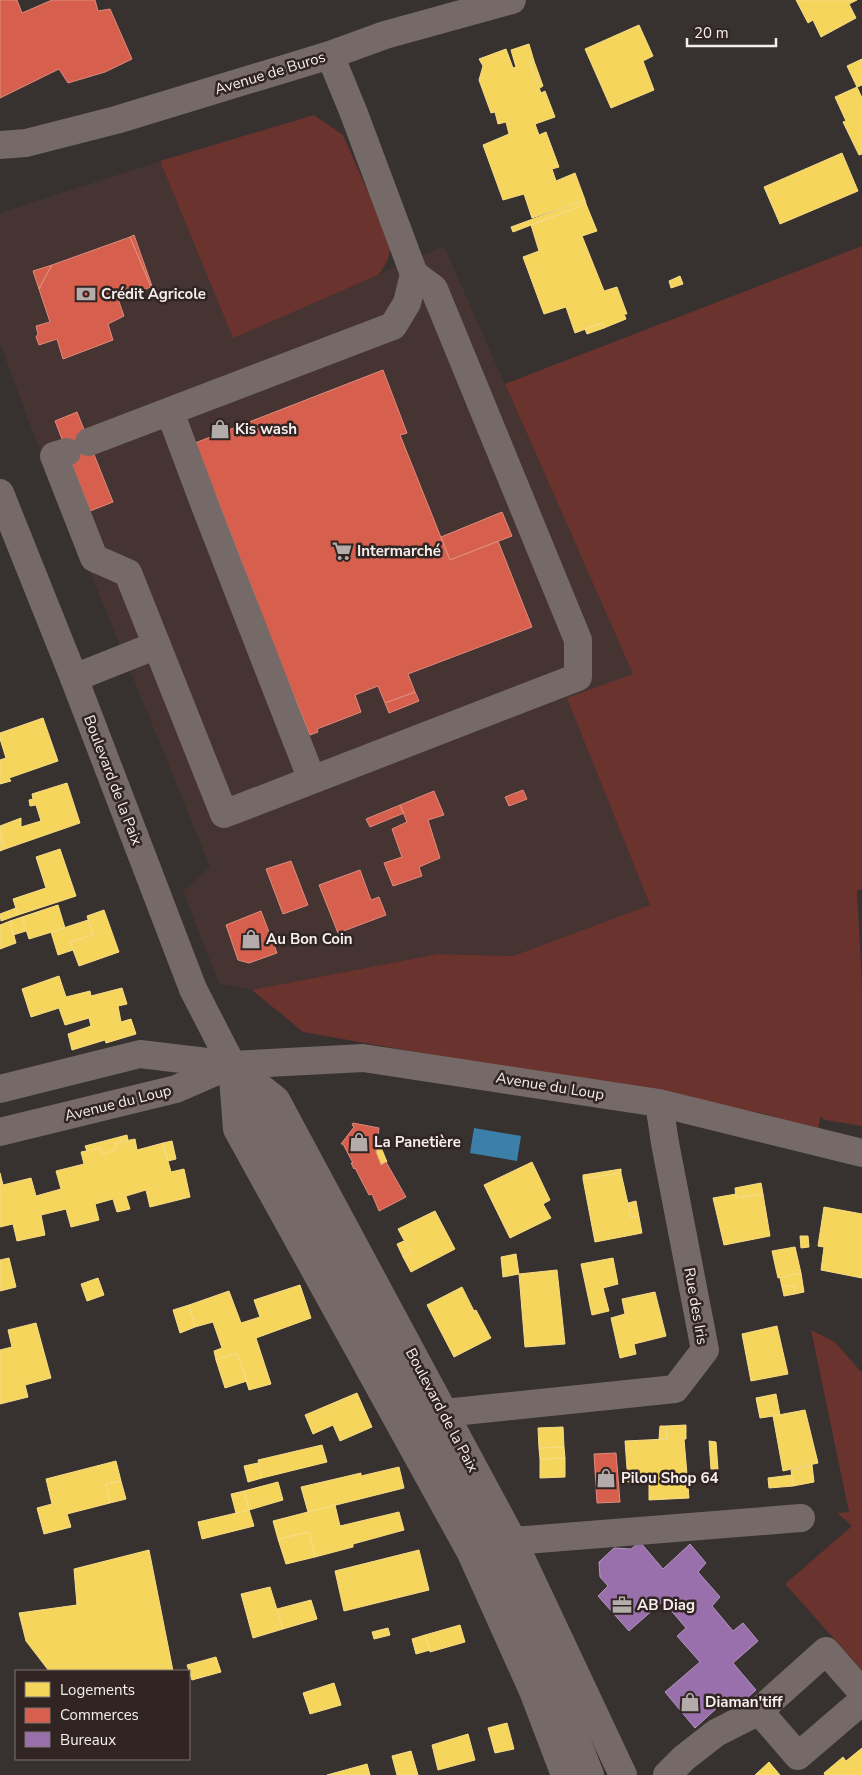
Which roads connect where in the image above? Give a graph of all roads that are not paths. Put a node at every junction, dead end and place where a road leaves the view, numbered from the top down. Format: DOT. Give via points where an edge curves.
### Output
graph roads {
  1 [pos="512,0"];
  2 [pos="429,12"];
  3 [pos="330,55"];
  4 [pos="13,144"];
  5 [pos="0,161"];
  6 [pos="414,274"];
  7 [pos="170,412"];
  8 [pos="0,493"];
  9 [pos="157,645"];
  10 [pos="74,678"];
  11 [pos="312,780"];
  12 [pos="232,1065"];
  13 [pos="0,1089"];
  14 [pos="659,1103"];
  15 [pos="0,1108"];
  16 [pos="0,1132"];
  17 [pos="862,1153"];
  18 [pos="444,1413"];
  19 [pos="396,1418"];
  20 [pos="801,1518"];
  21 [pos="483,1532"];
  22 [pos="513,1541"];
  23 [pos="862,1692"];
  24 [pos="862,1701"];
  25 [pos="759,1711"];
  26 [pos="565,1775"];
  27 [pos="590,1775"];
  28 [pos="623,1775"];
  29 [pos="666,1775"];
  1 -- 2 [label="street, Avenue de Buros"];
  2 -- 3 [label="street, Avenue de Buros" via="385,36"];
  3 -- 4 [label="street, Avenue de Buros" via="116,120"];
  3 -- 6 [label="street"];
  4 -- 5 [label="street, Avenue de Buros"];
  6 -- 7 [label="street" via="407,303 393,326"];
  6 -- 11 [label="street" via="434,289 575,631 578,677"];
  7 -- 9 [label="street" via="54,456 94,558 128,573"];
  7 -- 11 [label="street"];
  8 -- 10 [label="main road, Boulevard de la Paix"];
  9 -- 10 [label="street"];
  9 -- 11 [label="street" via="224,814"];
  10 -- 12 [label="main road, Boulevard de la Paix" via="193,989"];
  12 -- 13 [label="street, Avenue du Loup" via="140,1054"];
  12 -- 14 [label="street, Avenue du Loup" via="362,1058"];
  12 -- 15 [label="street" via="145,1072"];
  12 -- 16 [label="street, Avenue du Loup" via="176,1089"];
  12 -- 18 [label="main road, Boulevard de la Paix" via="276,1100"];
  12 -- 19 [label="main road, Boulevard de la Paix" via="237,1129"];
  12 -- 21 [label="street"];
  14 -- 17 [label="street, Avenue du Loup"];
  14 -- 18 [label="street, Rue des Iris" via="705,1350 675,1389"];
  18 -- 22 [label="main road, Boulevard de la Paix"];
  19 -- 21 [label="street"];
  19 -- 26 [label="main road, Boulevard de la Paix" via="471,1553 533,1691"];
  20 -- 22 [label="street"];
  21 -- 27 [label="street" via="552,1679"];
  22 -- 28 [label="main road, Boulevard de la Paix"];
  23 -- 25 [label="street" via="826,1651"];
  24 -- 25 [label="street" via="798,1756"];
  25 -- 29 [label="street" via="716,1733"];
}
